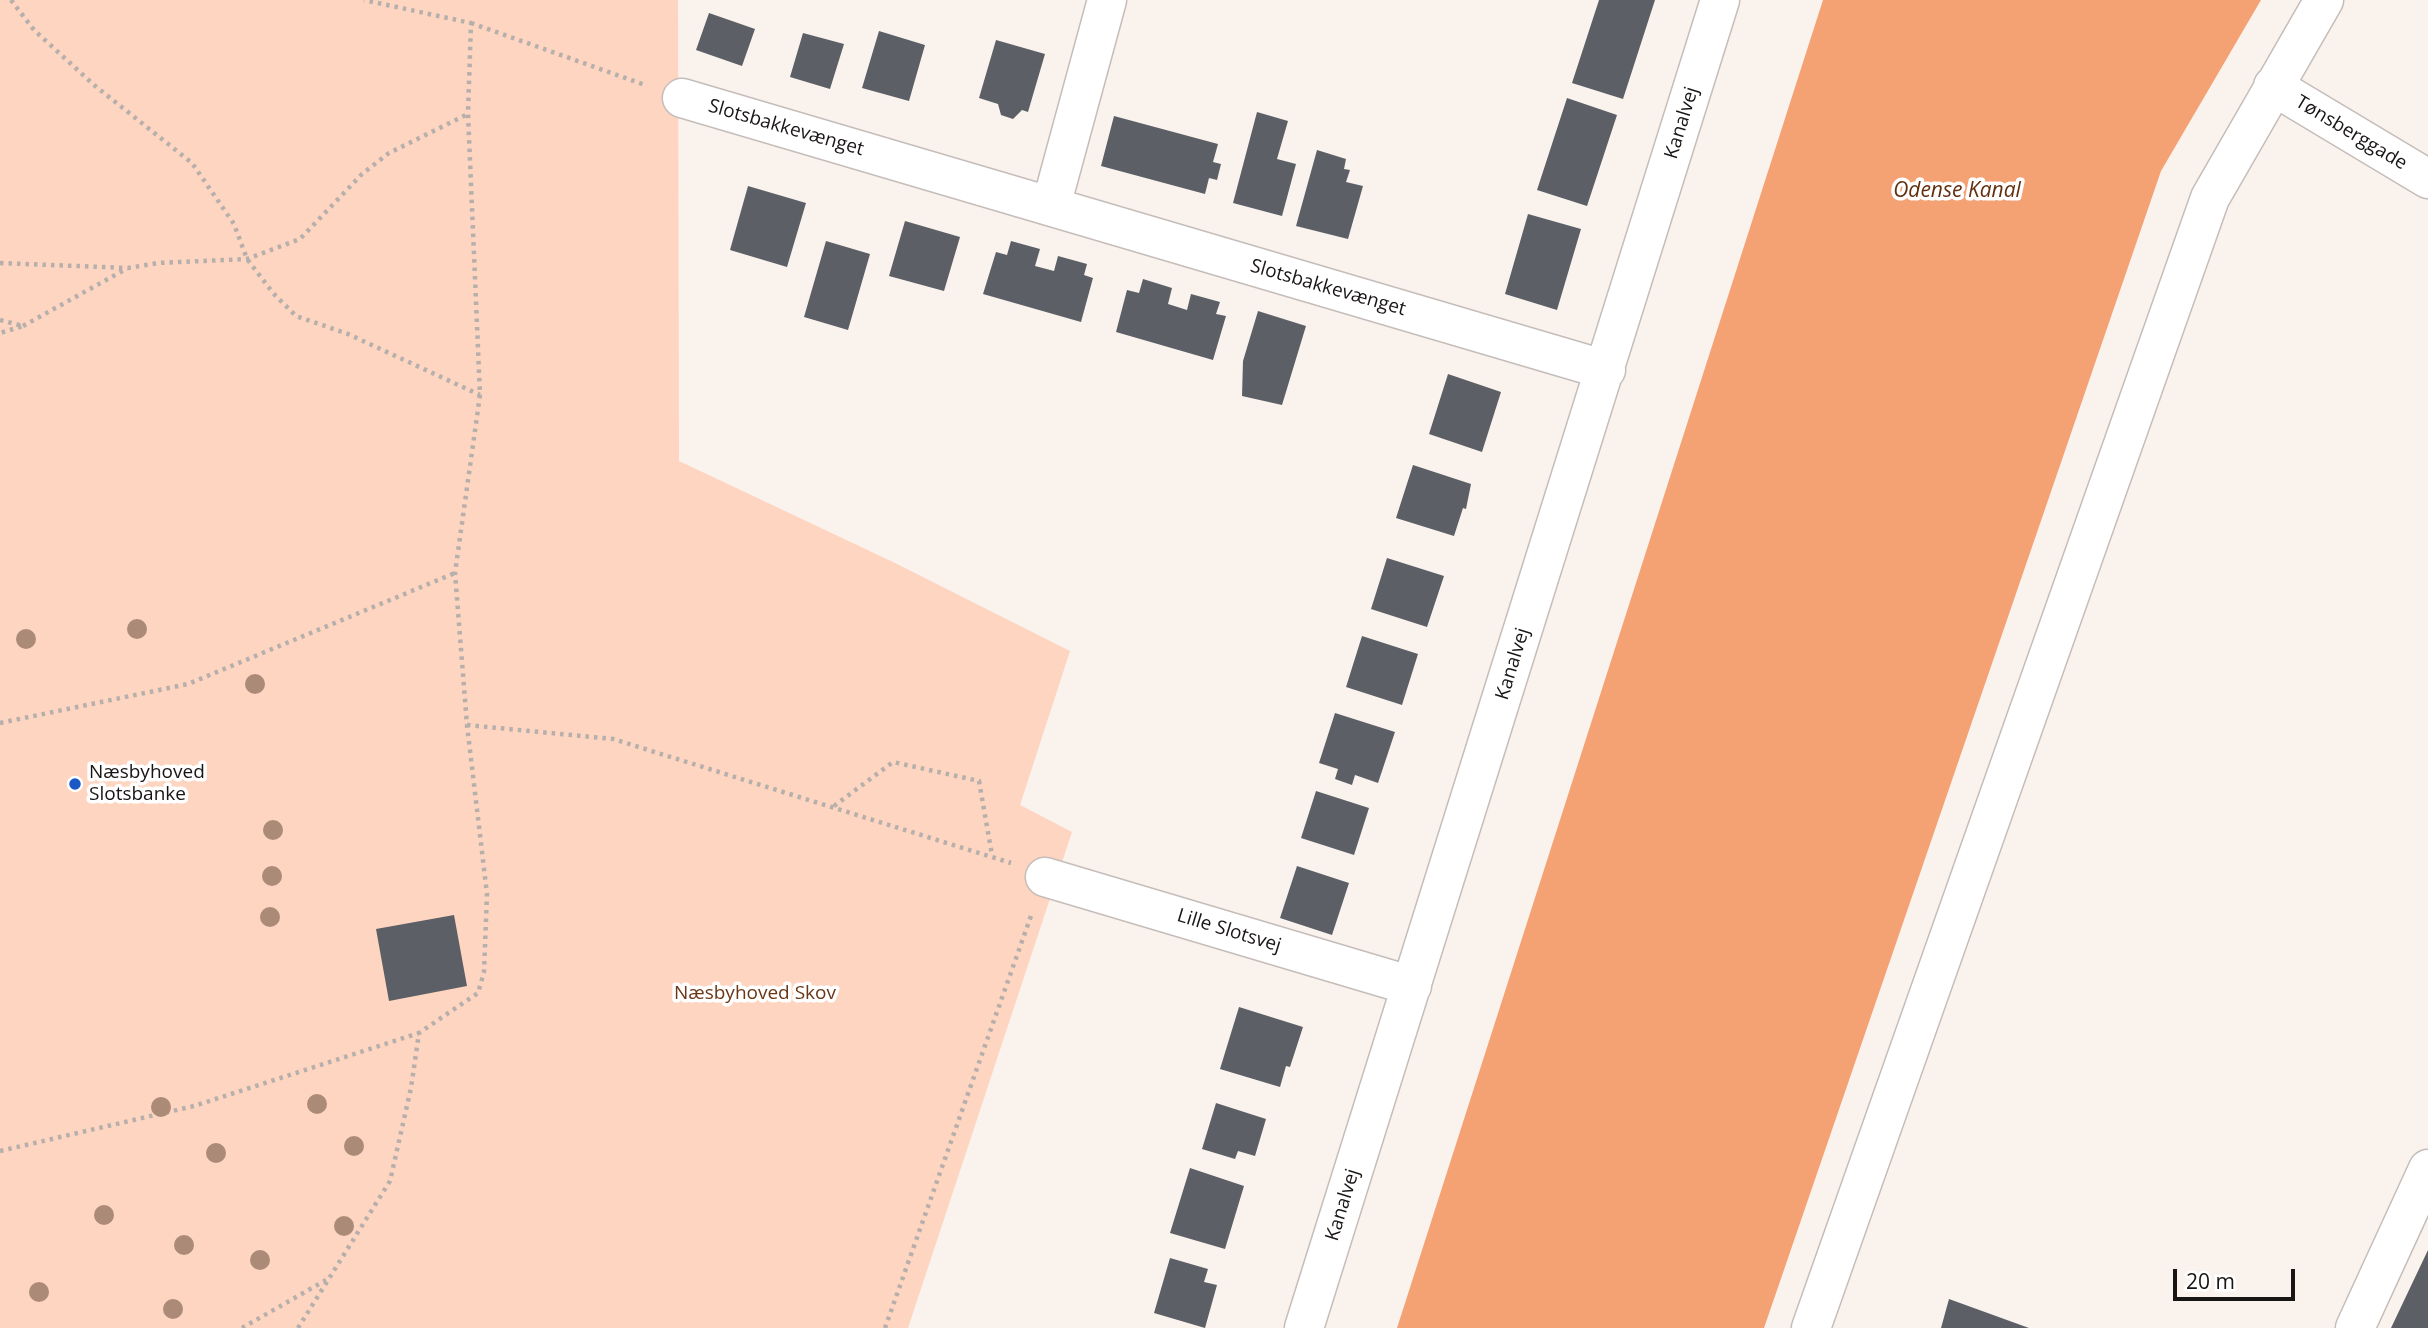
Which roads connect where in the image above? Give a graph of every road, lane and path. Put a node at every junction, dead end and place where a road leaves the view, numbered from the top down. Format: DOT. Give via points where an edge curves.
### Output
graph roads {
  1 [pos="12,0"];
  2 [pos="365,0"];
  3 [pos="1107,0"];
  4 [pos="1720,0"];
  5 [pos="2324,0"];
  6 [pos="471,23"];
  7 [pos="2273,86"];
  8 [pos="682,97"];
  9 [pos="468,114"];
  10 [pos="2428,179"];
  11 [pos="1051,206"];
  12 [pos="247,260"];
  13 [pos="0,263"];
  14 [pos="128,268"];
  15 [pos="0,320"];
  16 [pos="23,326"];
  17 [pos="0,333"];
  18 [pos="1606,370"];
  19 [pos="480,395"];
  20 [pos="455,573"];
  21 [pos="0,723"];
  22 [pos="467,725"];
  23 [pos="833,806"];
  24 [pos="992,855"];
  25 [pos="1045,877"];
  26 [pos="1412,986"];
  27 [pos="419,1033"];
  28 [pos="0,1151"];
  29 [pos="2428,1169"];
  30 [pos="329,1278"];
  31 [pos="242,1328"];
  32 [pos="298,1328"];
  33 [pos="885,1328"];
  34 [pos="1304,1328"];
  35 [pos="1811,1328"];
  36 [pos="2355,1328"];
  1 -- 12 [label="path" via="34,30 94,85 192,163 234,224"];
  2 -- 6 [label="path"];
  3 -- 11 [label="street"];
  4 -- 18 [label="street, Kanalvej"];
  5 -- 7 [label="street"];
  6 -- 8 [label="path"];
  6 -- 9 [label="path"];
  7 -- 10 [label="street, Tønsberggade"];
  7 -- 35 [label="street" via="2210,198"];
  8 -- 11 [label="street, Slotsbakkevænget"];
  9 -- 12 [label="path" via="389,153 362,174 300,239"];
  9 -- 19 [label="path"];
  11 -- 18 [label="street, Slotsbakkevænget"];
  12 -- 14 [label="path"];
  12 -- 19 [label="path" via="296,316 348,334"];
  13 -- 14 [label="path"];
  14 -- 16 [label="path"];
  15 -- 16 [label="path"];
  16 -- 17 [label="path"];
  18 -- 26 [label="street, Kanalvej"];
  19 -- 20 [label="path"];
  20 -- 21 [label="path" via="187,684"];
  20 -- 22 [label="path"];
  22 -- 23 [label="path" via="613,739"];
  22 -- 27 [label="path" via="487,894 484,972 478,993"];
  23 -- 24 [label="path"];
  23 -- 24 [label="path" via="893,762 979,782"];
  24 -- 25 [label="path"];
  25 -- 26 [label="street, Lille Slotsvej"];
  25 -- 33 [label="path"];
  26 -- 34 [label="street, Kanalvej"];
  27 -- 28 [label="path" via="194,1106"];
  27 -- 30 [label="path" via="390,1181"];
  29 -- 36 [label="street"];
  30 -- 31 [label="path"];
  30 -- 32 [label="path"];
}
